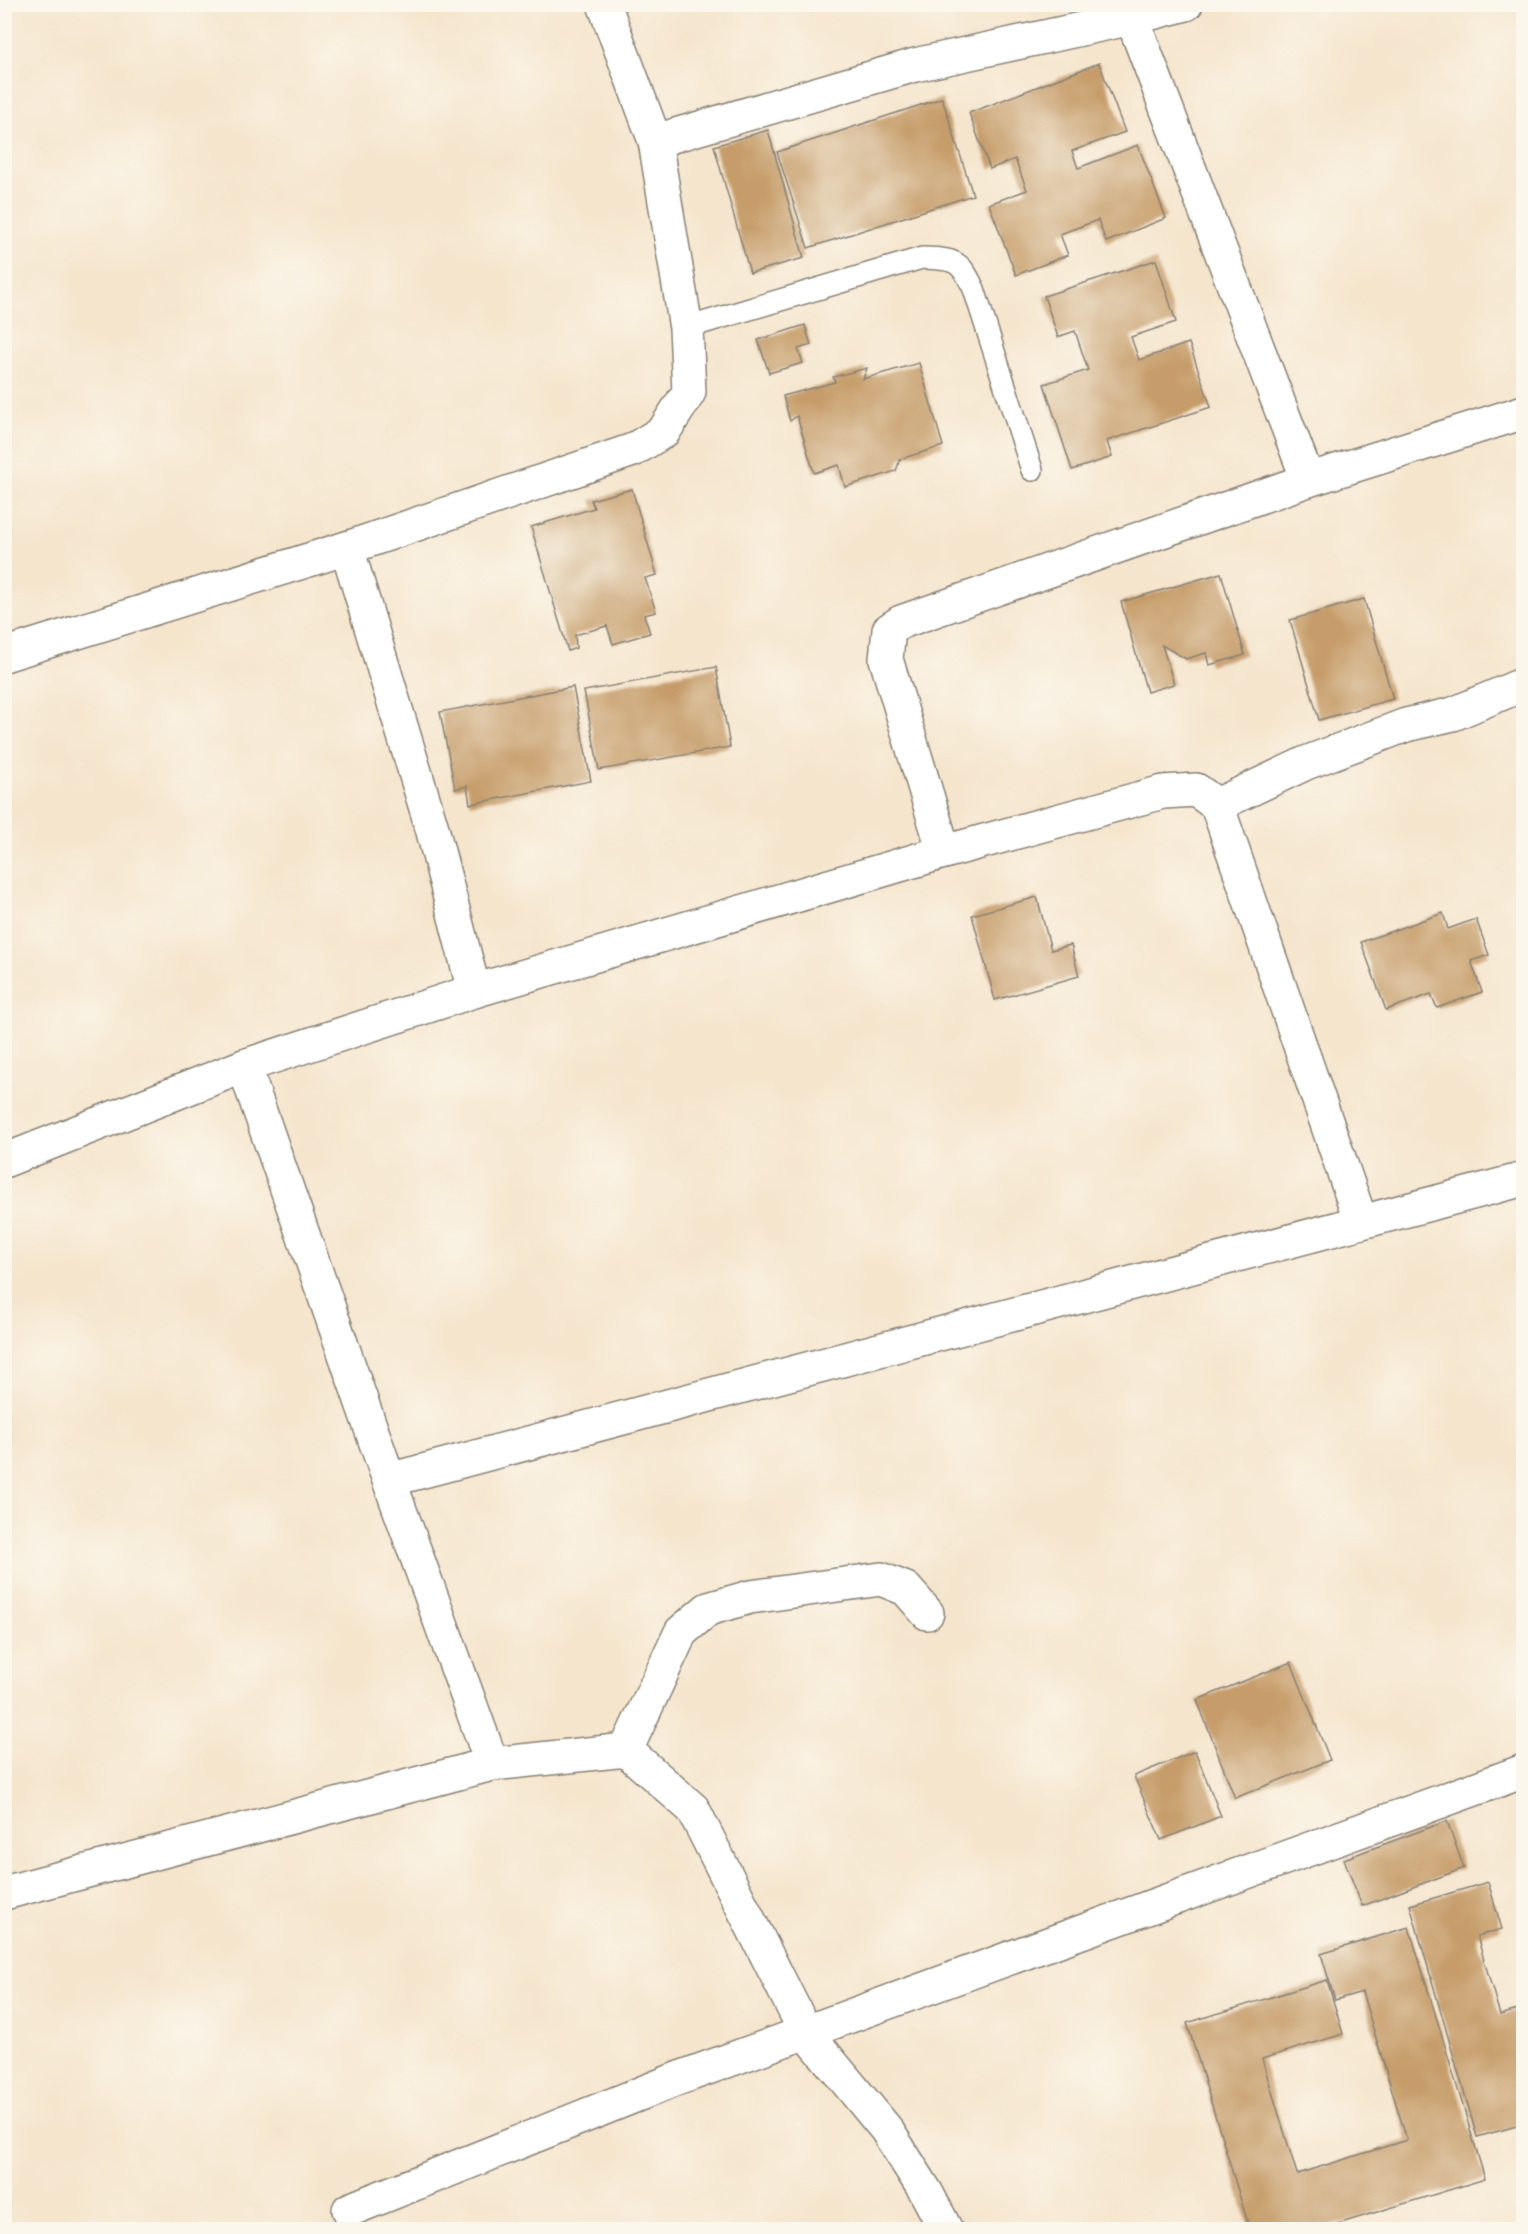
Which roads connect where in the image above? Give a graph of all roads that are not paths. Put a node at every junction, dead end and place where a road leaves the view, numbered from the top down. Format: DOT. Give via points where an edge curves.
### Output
graph roads {
  1 [pos="604,4"];
  2 [pos="1185,4"];
  3 [pos="1132,18"];
  4 [pos="655,141"];
  5 [pos="687,328"];
  6 [pos="1524,412"];
  7 [pos="1032,470"];
  8 [pos="1308,480"];
  9 [pos="347,548"];
  10 [pos="4,655"];
  11 [pos="1524,684"];
  12 [pos="1217,805"];
  13 [pos="944,852"];
  14 [pos="474,991"];
  15 [pos="244,1066"];
  16 [pos="4,1161"];
  17 [pos="1524,1179"];
  18 [pos="1361,1222"];
  19 [pos="389,1480"];
  20 [pos="927,1613"];
  21 [pos="626,1750"];
  22 [pos="492,1764"];
  23 [pos="1524,1771"];
  24 [pos="4,1893"];
  25 [pos="805,2031"];
  26 [pos="349,2210"];
  27 [pos="946,2229"];
  1 -- 4 [label="street"];
  2 -- 3 [label="street"];
  3 -- 4 [label="street" via="915,65"];
  3 -- 8 [label="street"];
  4 -- 5 [label="street"];
  5 -- 7 [label="lane" via="922,258 946,259 964,268 974,289"];
  5 -- 9 [label="street" via="688,392 664,431 633,450"];
  6 -- 8 [label="street"];
  8 -- 13 [label="street" via="912,618 889,630 886,659"];
  9 -- 10 [label="street"];
  9 -- 14 [label="street" via="432,828"];
  11 -- 12 [label="street" via="1453,714 1406,724 1306,763"];
  12 -- 13 [label="street" via="1196,790 1163,792"];
  12 -- 18 [label="street"];
  13 -- 14 [label="street"];
  14 -- 15 [label="street"];
  15 -- 16 [label="street"];
  15 -- 19 [label="street"];
  17 -- 18 [label="street"];
  18 -- 19 [label="street"];
  19 -- 22 [label="street"];
  20 -- 21 [label="street" via="906,1589 881,1579 750,1597 708,1609 681,1632"];
  21 -- 22 [label="street"];
  21 -- 25 [label="street" via="693,1809"];
  22 -- 24 [label="street"];
  23 -- 25 [label="street"];
  25 -- 26 [label="street"];
  25 -- 27 [label="street" via="886,2129"];
}
